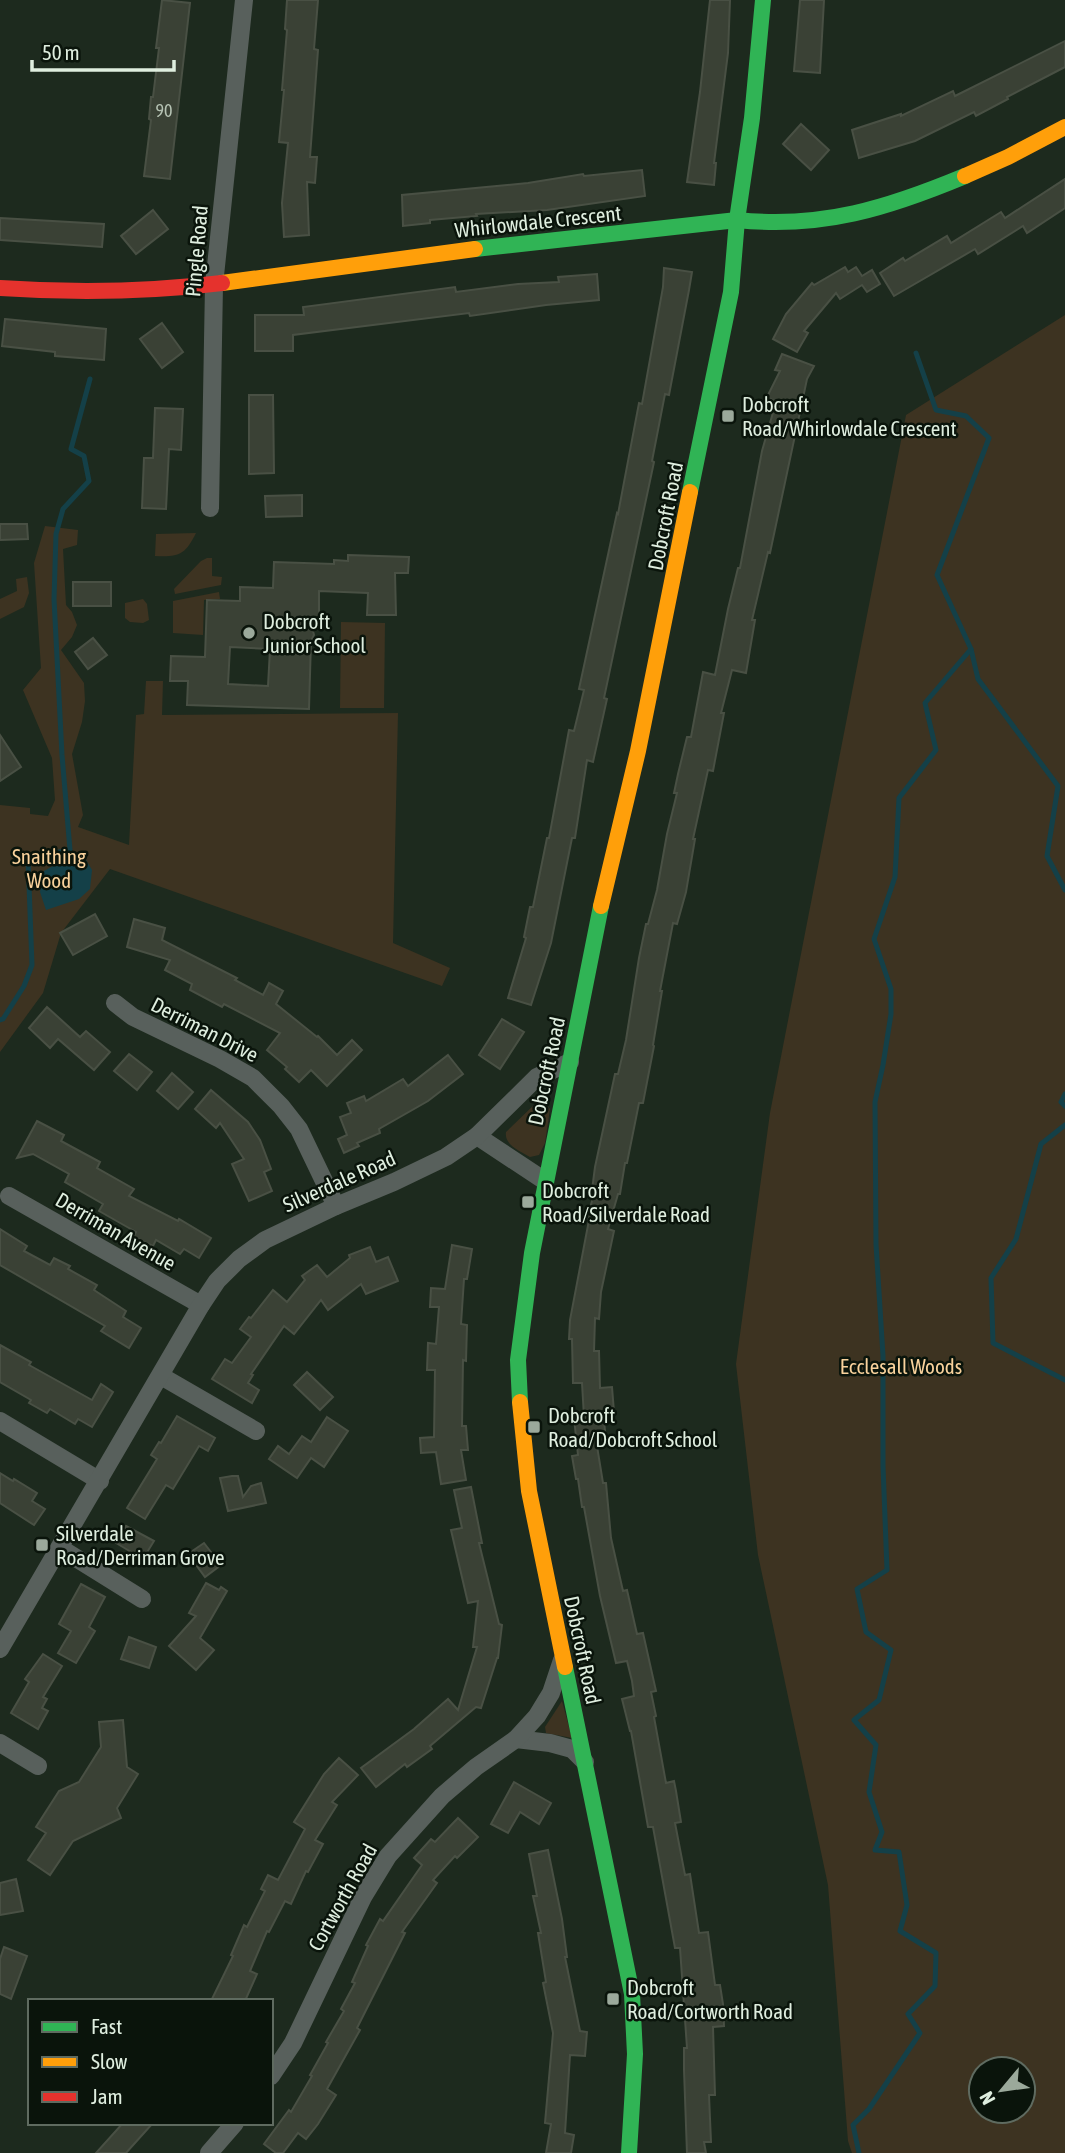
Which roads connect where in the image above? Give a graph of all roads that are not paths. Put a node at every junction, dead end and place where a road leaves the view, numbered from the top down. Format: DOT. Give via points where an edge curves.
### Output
graph roads {
  1 [pos="244,0"];
  2 [pos="763,0"];
  3 [pos="1065,127"];
  4 [pos="737,220"];
  5 [pos="214,285"];
  6 [pos="0,288"];
  7 [pos="210,508"];
  8 [pos="115,1003"];
  9 [pos="570,1062"];
  10 [pos="477,1136"];
  11 [pos="545,1181"];
  12 [pos="9,1196"];
  13 [pos="336,1206"];
  14 [pos="201,1305"];
  15 [pos="161,1376"];
  16 [pos="0,1421"];
  17 [pos="256,1431"];
  18 [pos="100,1481"];
  19 [pos="60,1548"];
  20 [pos="142,1599"];
  21 [pos="0,1649"];
  22 [pos="563,1657"];
  23 [pos="516,1739"];
  24 [pos="0,1743"];
  25 [pos="585,1762"];
  26 [pos="38,1766"];
  27 [pos="273,2073"];
  28 [pos="232,2125"];
  29 [pos="209,2153"];
  30 [pos="629,2153"];
  1 -- 5 [label="street, Pingle Road"];
  2 -- 4 [label="street, Dobcroft Road"];
  3 -- 4 [label="street, Whirlowdale Crescent" via="980,169 893,203 817,220 776,224"];
  4 -- 5 [label="street, Whirlowdale Crescent"];
  4 -- 9 [label="street, Dobcroft Road" via="725,324"];
  5 -- 6 [label="street, Whirlowdale Crescent" via="102,293"];
  5 -- 7 [label="street, Pingle Road"];
  8 -- 13 [label="street, Derriman Drive" via="132,1017 253,1078 299,1129"];
  9 -- 10 [label="street, Silverdale Road" via="537,1077"];
  9 -- 11 [label="street, Dobcroft Road"];
  10 -- 11 [label="street"];
  10 -- 13 [label="street, Silverdale Road" via="446,1157"];
  11 -- 22 [label="street, Dobcroft Road" via="518,1360 529,1491"];
  12 -- 14 [label="street, Derriman Avenue"];
  13 -- 14 [label="street, Silverdale Road" via="265,1240 239,1259"];
  14 -- 15 [label="street, Silverdale Road"];
  15 -- 17 [label="street"];
  15 -- 18 [label="street, Silverdale Road"];
  16 -- 18 [label="street"];
  18 -- 19 [label="street, Silverdale Road"];
  19 -- 20 [label="street"];
  19 -- 21 [label="street, Silverdale Road"];
  22 -- 23 [label="street, Cortworth Road" via="551,1693"];
  22 -- 25 [label="street, Dobcroft Road"];
  23 -- 25 [label="street" via="572,1749"];
  23 -- 27 [label="street, Cortworth Road" via="442,1796 388,1856 363,1897 293,2043"];
  24 -- 26 [label="street"];
  25 -- 30 [label="street, Dobcroft Road" via="636,2031"];
  28 -- 29 [label="street"];
}
